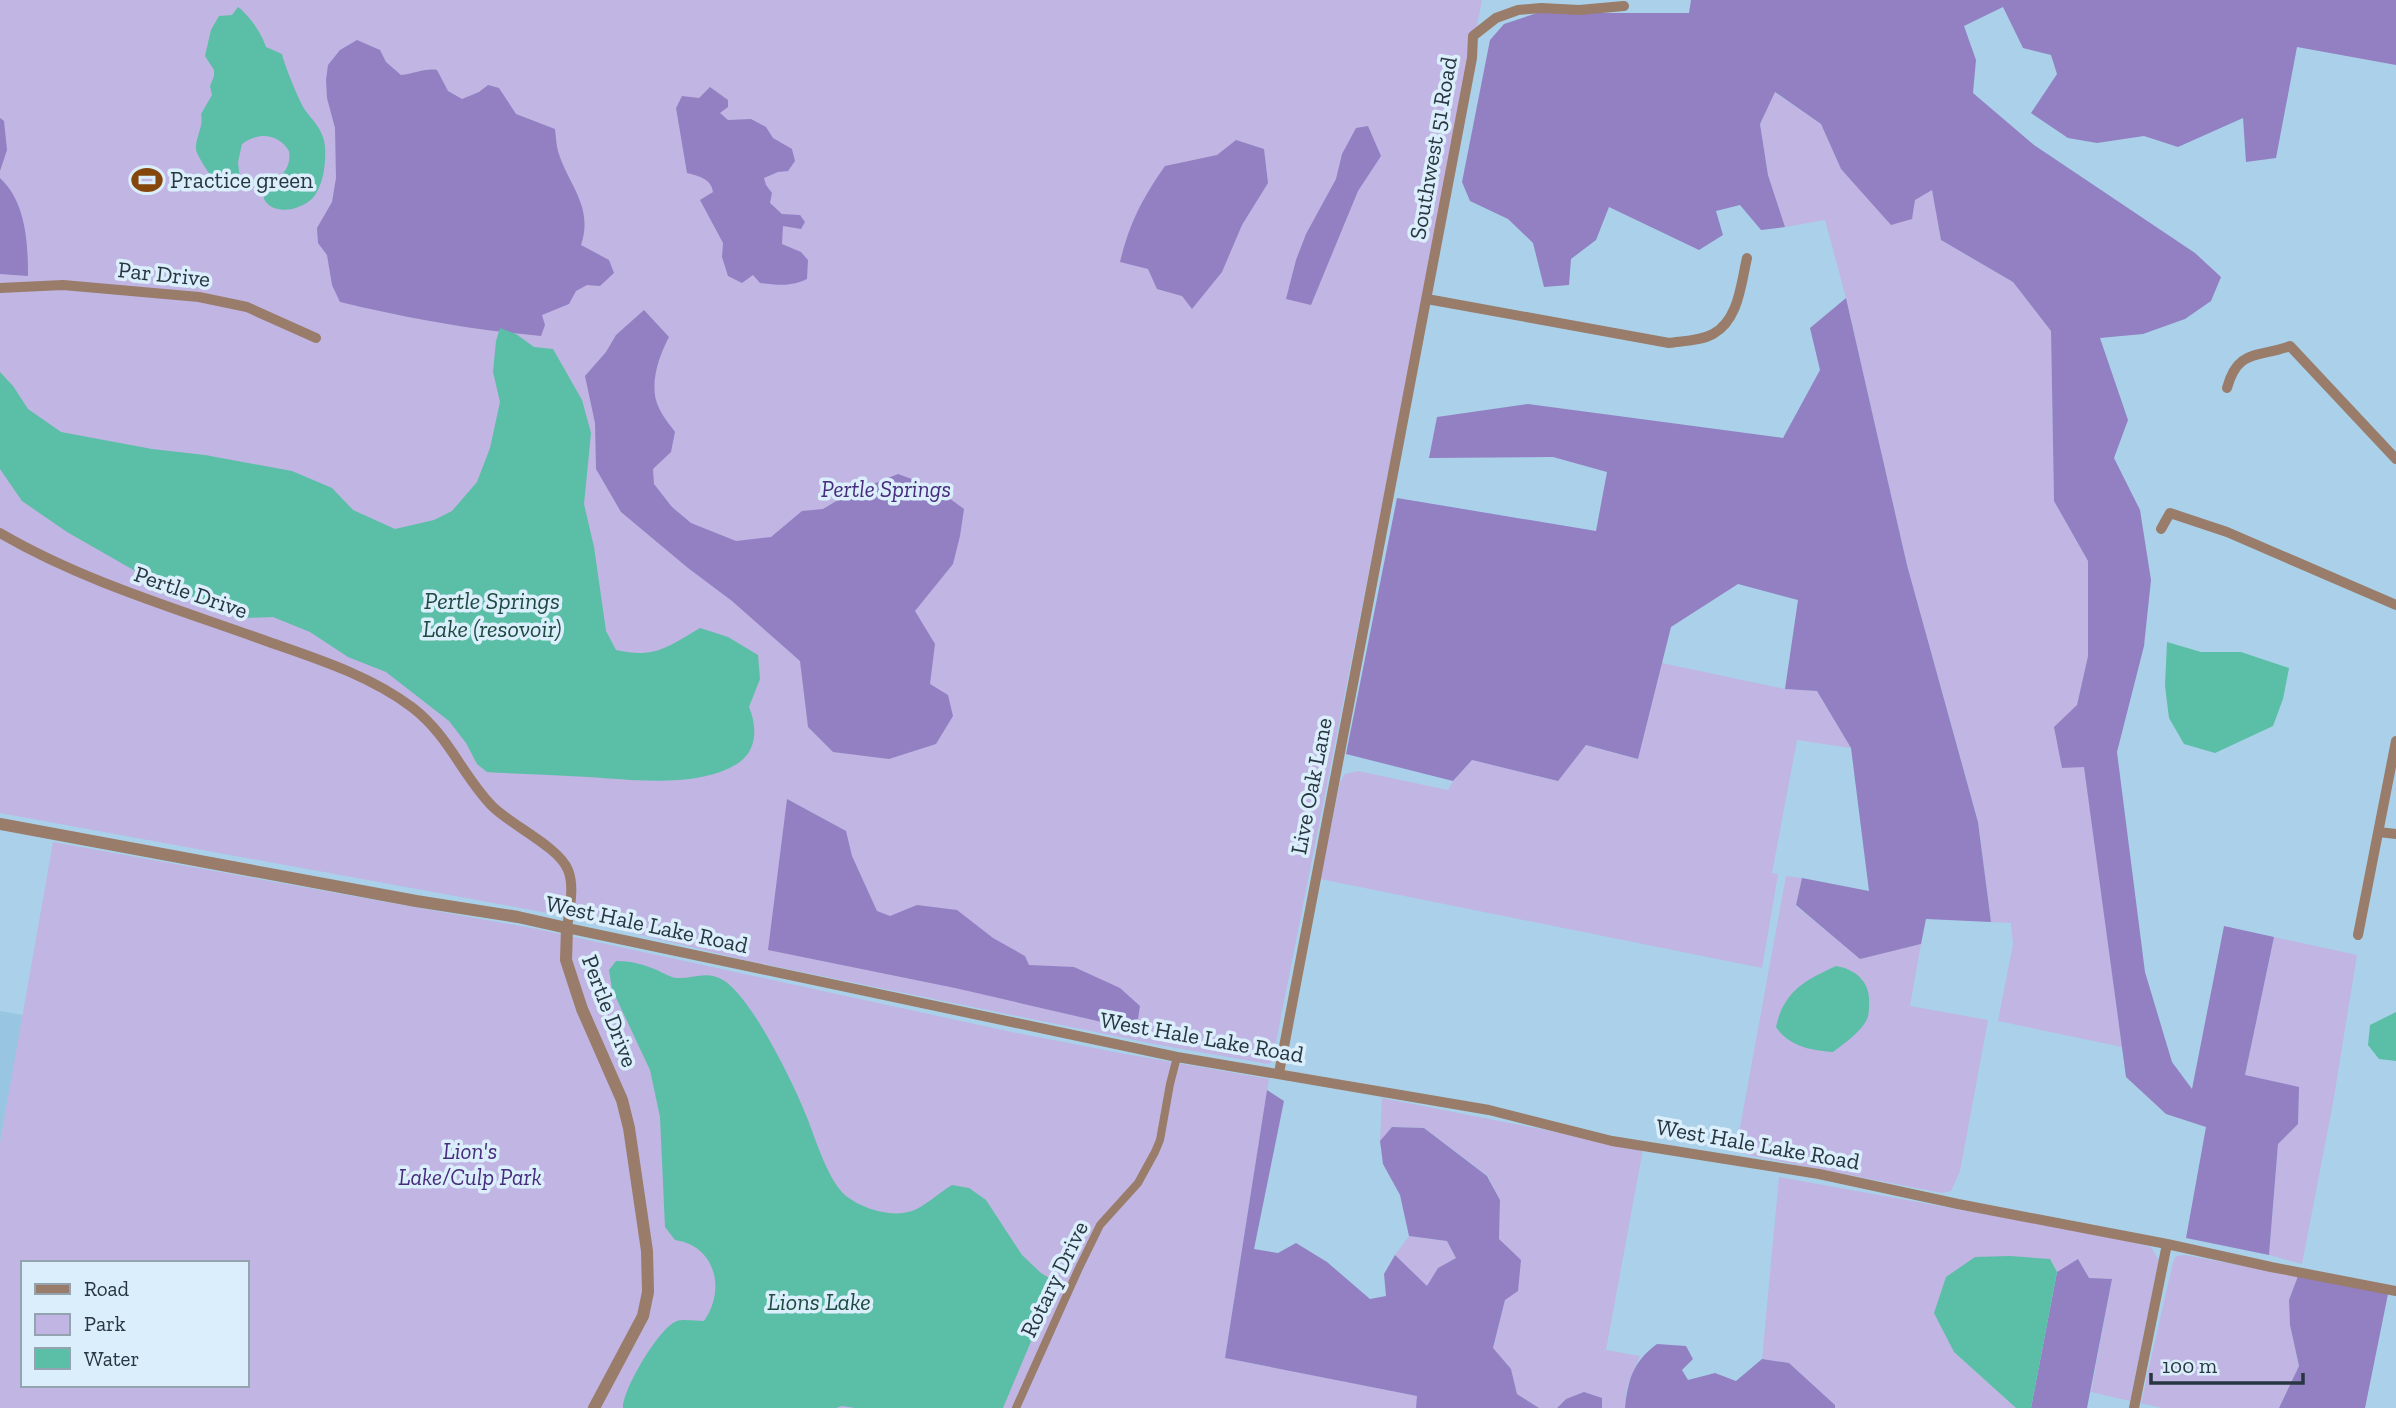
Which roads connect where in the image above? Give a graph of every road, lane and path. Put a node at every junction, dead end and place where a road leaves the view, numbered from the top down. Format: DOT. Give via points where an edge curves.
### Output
graph roads {
  1 [pos="1623,6"];
  2 [pos="1747,258"];
  3 [pos="0,288"];
  4 [pos="1427,299"];
  5 [pos="316,338"];
  6 [pos="2227,388"];
  7 [pos="2396,459"];
  8 [pos="1387,508"];
  9 [pos="2161,529"];
  10 [pos="0,533"];
  11 [pos="2396,605"];
  12 [pos="2396,741"];
  13 [pos="0,824"];
  14 [pos="2379,832"];
  15 [pos="2396,834"];
  16 [pos="568,928"];
  17 [pos="2358,935"];
  18 [pos="1177,1057"];
  19 [pos="1279,1073"];
  20 [pos="2167,1244"];
  21 [pos="2396,1292"];
  22 [pos="594,1408"];
  23 [pos="1016,1408"];
  24 [pos="2134,1408"];
  1 -- 4 [label="street, Southwest 51 Road" via="1518,9 1496,18 1473,36"];
  2 -- 4 [label="street" via="1738,298 1723,326 1706,336 1669,343"];
  3 -- 5 [label="street, Par Drive" via="63,285 199,297 247,307"];
  4 -- 8 [label="street, Southwest 51 Road"];
  6 -- 7 [label="street" via="2231,373 2247,356 2290,346"];
  8 -- 19 [label="street, Live Oak Lane"];
  9 -- 11 [label="street" via="2170,513 2227,532"];
  10 -- 16 [label="street, Pertle Drive" via="99,582 316,659 380,687 410,706 447,741 489,803 558,856 568,870"];
  12 -- 14 [label="street"];
  13 -- 16 [label="street, West Hale Lake Road"];
  14 -- 15 [label="street"];
  14 -- 17 [label="street"];
  16 -- 18 [label="street, West Hale Lake Road"];
  16 -- 22 [label="street, Pertle Drive" via="566,960 629,1128 647,1251 648,1292 643,1316"];
  18 -- 19 [label="street, West Hale Lake Road"];
  18 -- 23 [label="street, Rotary Drive" via="1155,1152 1138,1182 1100,1225"];
  19 -- 20 [label="street, West Hale Lake Road"];
  20 -- 21 [label="street, West Hale Lake Road"];
  20 -- 24 [label="street"];
}
